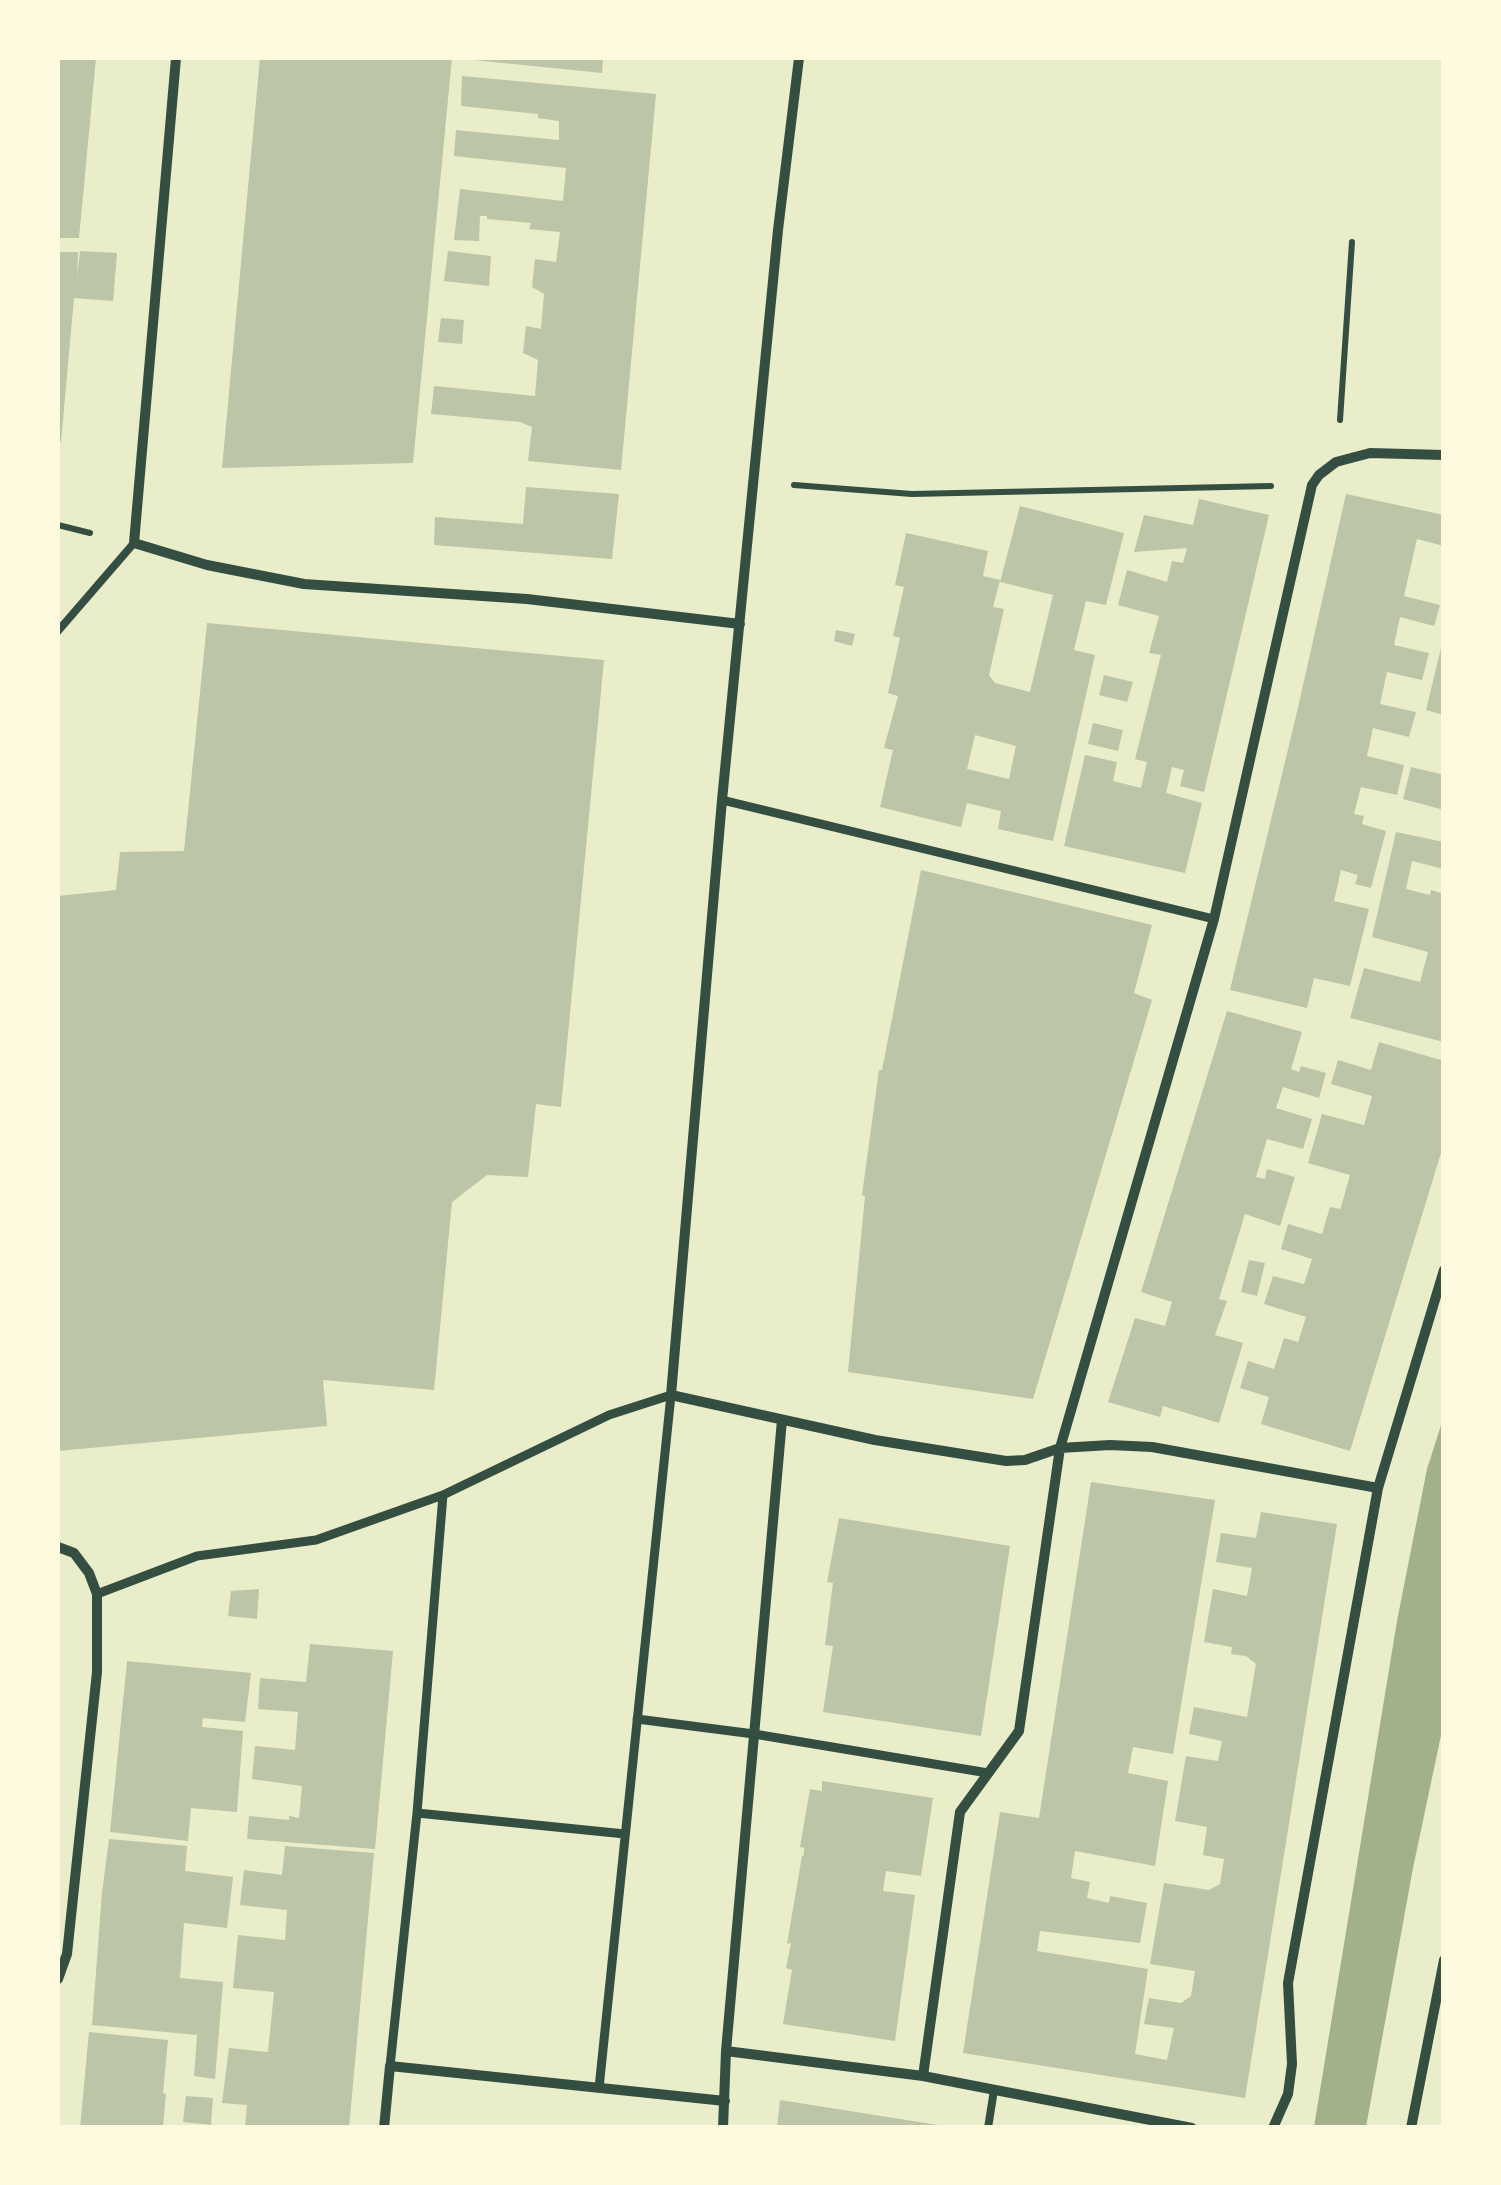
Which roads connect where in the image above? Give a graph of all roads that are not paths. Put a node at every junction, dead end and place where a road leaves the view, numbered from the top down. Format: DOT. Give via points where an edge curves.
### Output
graph roads {
  1 [pos="176,58"];
  2 [pos="799,58"];
  3 [pos="1444,455"];
  4 [pos="134,543"];
  5 [pos="740,624"];
  6 [pos="58,632"];
  7 [pos="722,800"];
  8 [pos="1214,919"];
  9 [pos="1444,1270"];
  10 [pos="671,1395"];
  11 [pos="782,1420"];
  12 [pos="1060,1448"];
  13 [pos="1378,1488"];
  14 [pos="444,1495"];
  15 [pos="58,1546"];
  16 [pos="97,1594"];
  17 [pos="636,1719"];
  18 [pos="754,1734"];
  19 [pos="988,1773"];
  20 [pos="417,1813"];
  21 [pos="625,1834"];
  22 [pos="1444,1960"];
  23 [pos="58,1979"];
  24 [pos="726,2051"];
  25 [pos="390,2066"];
  26 [pos="923,2076"];
  27 [pos="599,2088"];
  28 [pos="994,2090"];
  29 [pos="725,2101"];
  30 [pos="384,2128"];
  31 [pos="723,2128"];
  32 [pos="988,2128"];
  33 [pos="1192,2128"];
  34 [pos="1273,2128"];
  35 [pos="1412,2128"];
  1 -- 4 [label="street"];
  2 -- 5 [label="street"];
  3 -- 8 [label="street" via="1370,453 1336,462 1312,485"];
  4 -- 5 [label="street" via="304,584 527,599"];
  4 -- 6 [label="lane"];
  5 -- 7 [label="street"];
  7 -- 8 [label="street"];
  7 -- 10 [label="street"];
  8 -- 12 [label="street"];
  9 -- 13 [label="street"];
  10 -- 11 [label="street"];
  10 -- 14 [label="street" via="609,1415"];
  10 -- 17 [label="street"];
  11 -- 12 [label="street" via="1006,1460"];
  11 -- 18 [label="street"];
  12 -- 13 [label="street" via="1152,1447"];
  12 -- 19 [label="street" via="1019,1731"];
  13 -- 34 [label="street" via="1288,1983 1288,2094"];
  14 -- 16 [label="street" via="316,1540 197,1556"];
  14 -- 20 [label="street"];
  15 -- 16 [label="street" via="74,1553"];
  16 -- 23 [label="street" via="97,1672 67,1954"];
  17 -- 18 [label="street"];
  17 -- 21 [label="street"];
  18 -- 19 [label="street"];
  18 -- 24 [label="street"];
  19 -- 26 [label="street" via="960,1812"];
  20 -- 21 [label="street"];
  20 -- 25 [label="street"];
  21 -- 27 [label="street"];
  22 -- 35 [label="street"];
  24 -- 26 [label="street"];
  24 -- 29 [label="street"];
  25 -- 27 [label="street"];
  25 -- 30 [label="street"];
  26 -- 28 [label="street"];
  27 -- 29 [label="street"];
  28 -- 32 [label="lane"];
  28 -- 33 [label="street"];
  29 -- 31 [label="street"];
}
